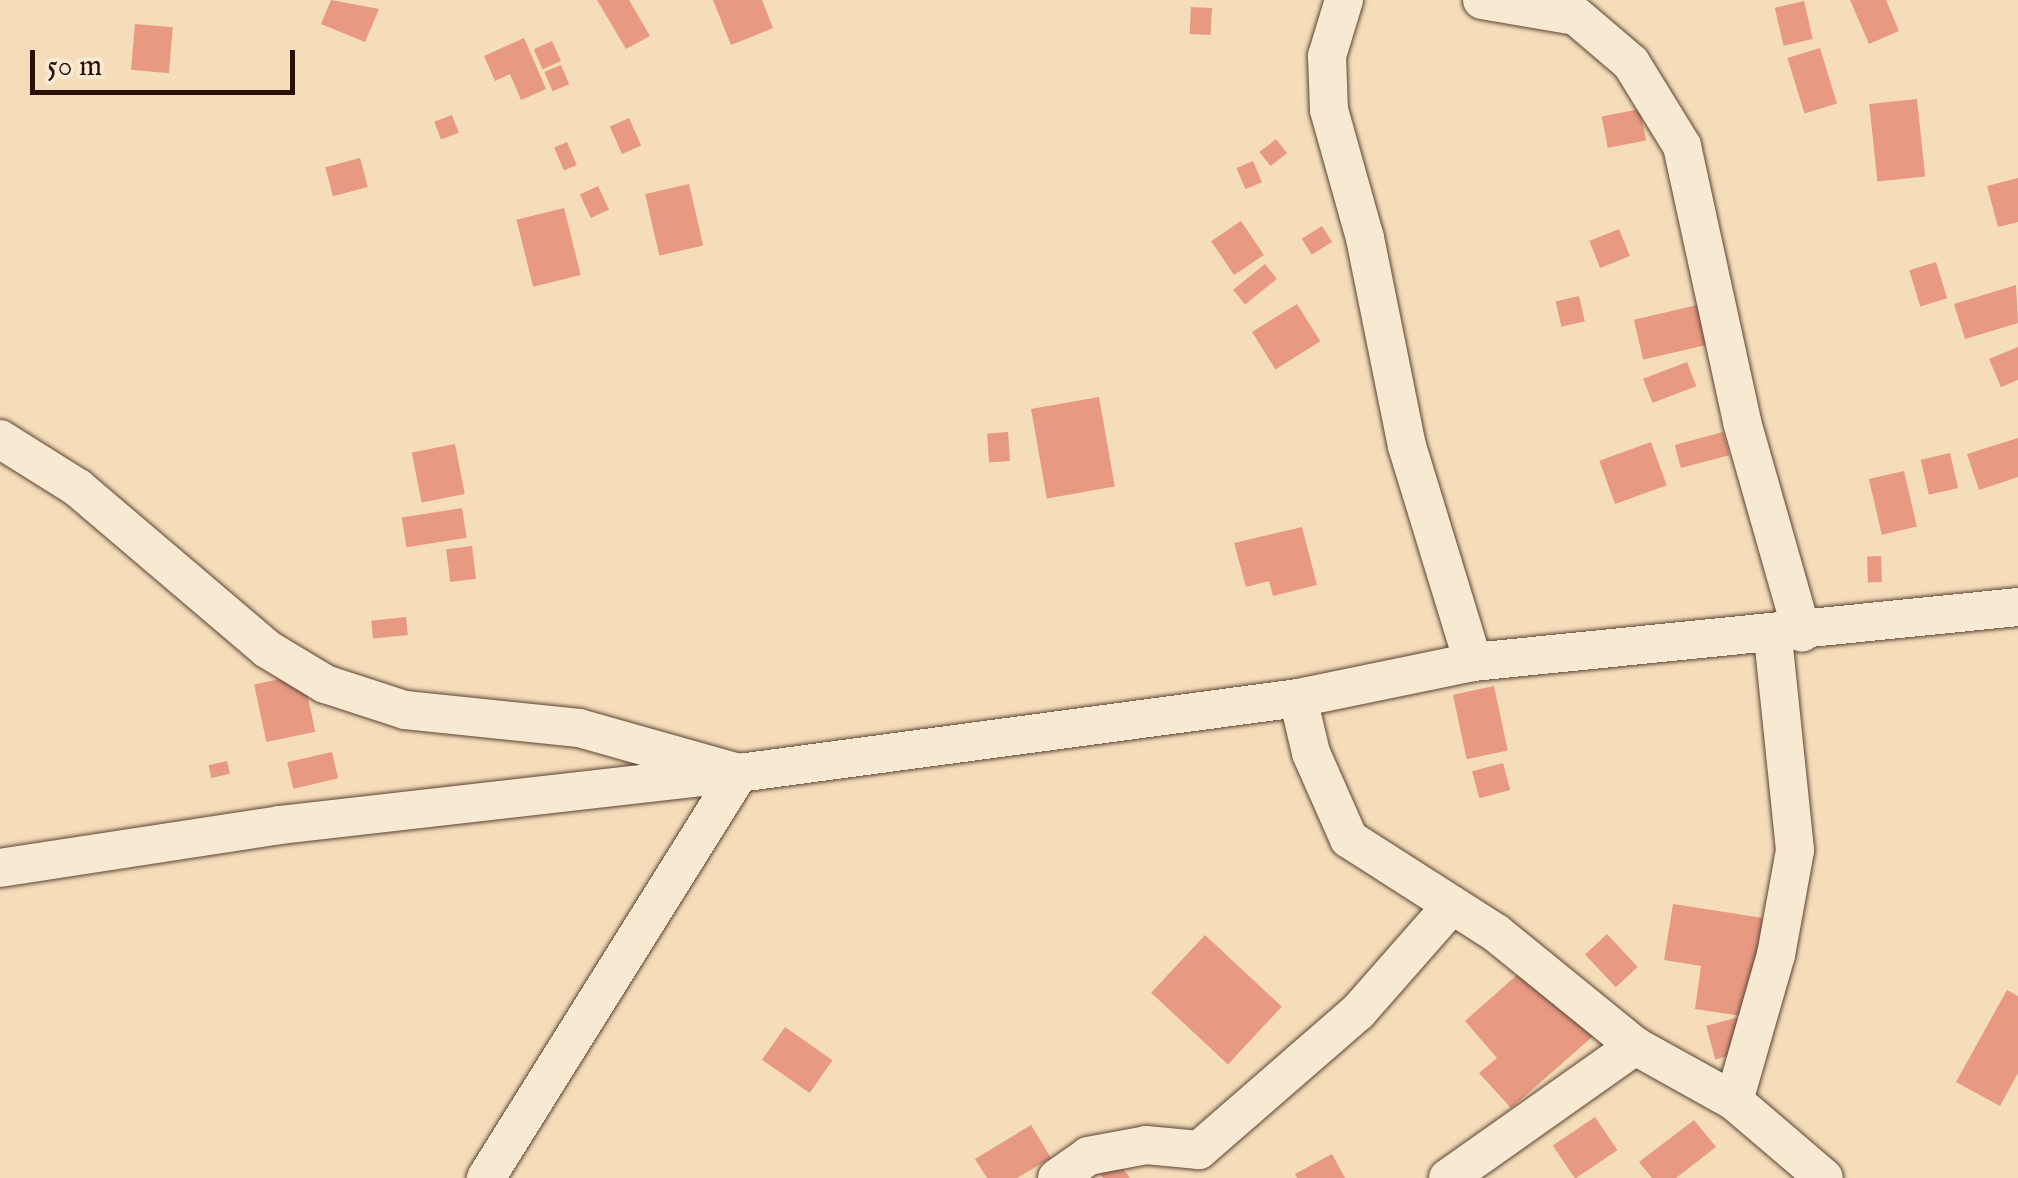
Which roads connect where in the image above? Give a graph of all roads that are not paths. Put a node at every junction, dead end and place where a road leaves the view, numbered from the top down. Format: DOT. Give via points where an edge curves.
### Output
graph roads {
  1 [pos="1344,0"];
  2 [pos="1482,0"];
  3 [pos="0,440"];
  4 [pos="2018,608"];
  5 [pos="1787,635"];
  6 [pos="1473,662"];
  7 [pos="1298,698"];
  8 [pos="740,773"];
  9 [pos="0,868"];
  10 [pos="1452,905"];
  11 [pos="1635,1046"];
  12 [pos="1734,1101"];
  13 [pos="486,1178"];
  14 [pos="1057,1178"];
  15 [pos="1448,1178"];
  16 [pos="1824,1178"];
  1 -- 6 [label="street" via="1327,56 1329,110 1365,238 1407,446"];
  2 -- 5 [label="street" via="1576,16 1631,63 1682,146"];
  3 -- 8 [label="street" via="78,488 266,649 325,684 405,710 579,728"];
  4 -- 5 [label="street"];
  5 -- 6 [label="street"];
  5 -- 12 [label="street" via="1795,850 1776,955"];
  6 -- 7 [label="street"];
  7 -- 8 [label="street"];
  7 -- 10 [label="street" via="1311,753 1349,838"];
  8 -- 9 [label="street" via="280,825"];
  8 -- 13 [label="street"];
  10 -- 11 [label="street"];
  10 -- 14 [label="street" via="1358,1012 1199,1150 1146,1145 1088,1156"];
  11 -- 12 [label="street"];
  11 -- 15 [label="street"];
  12 -- 16 [label="street"];
}
